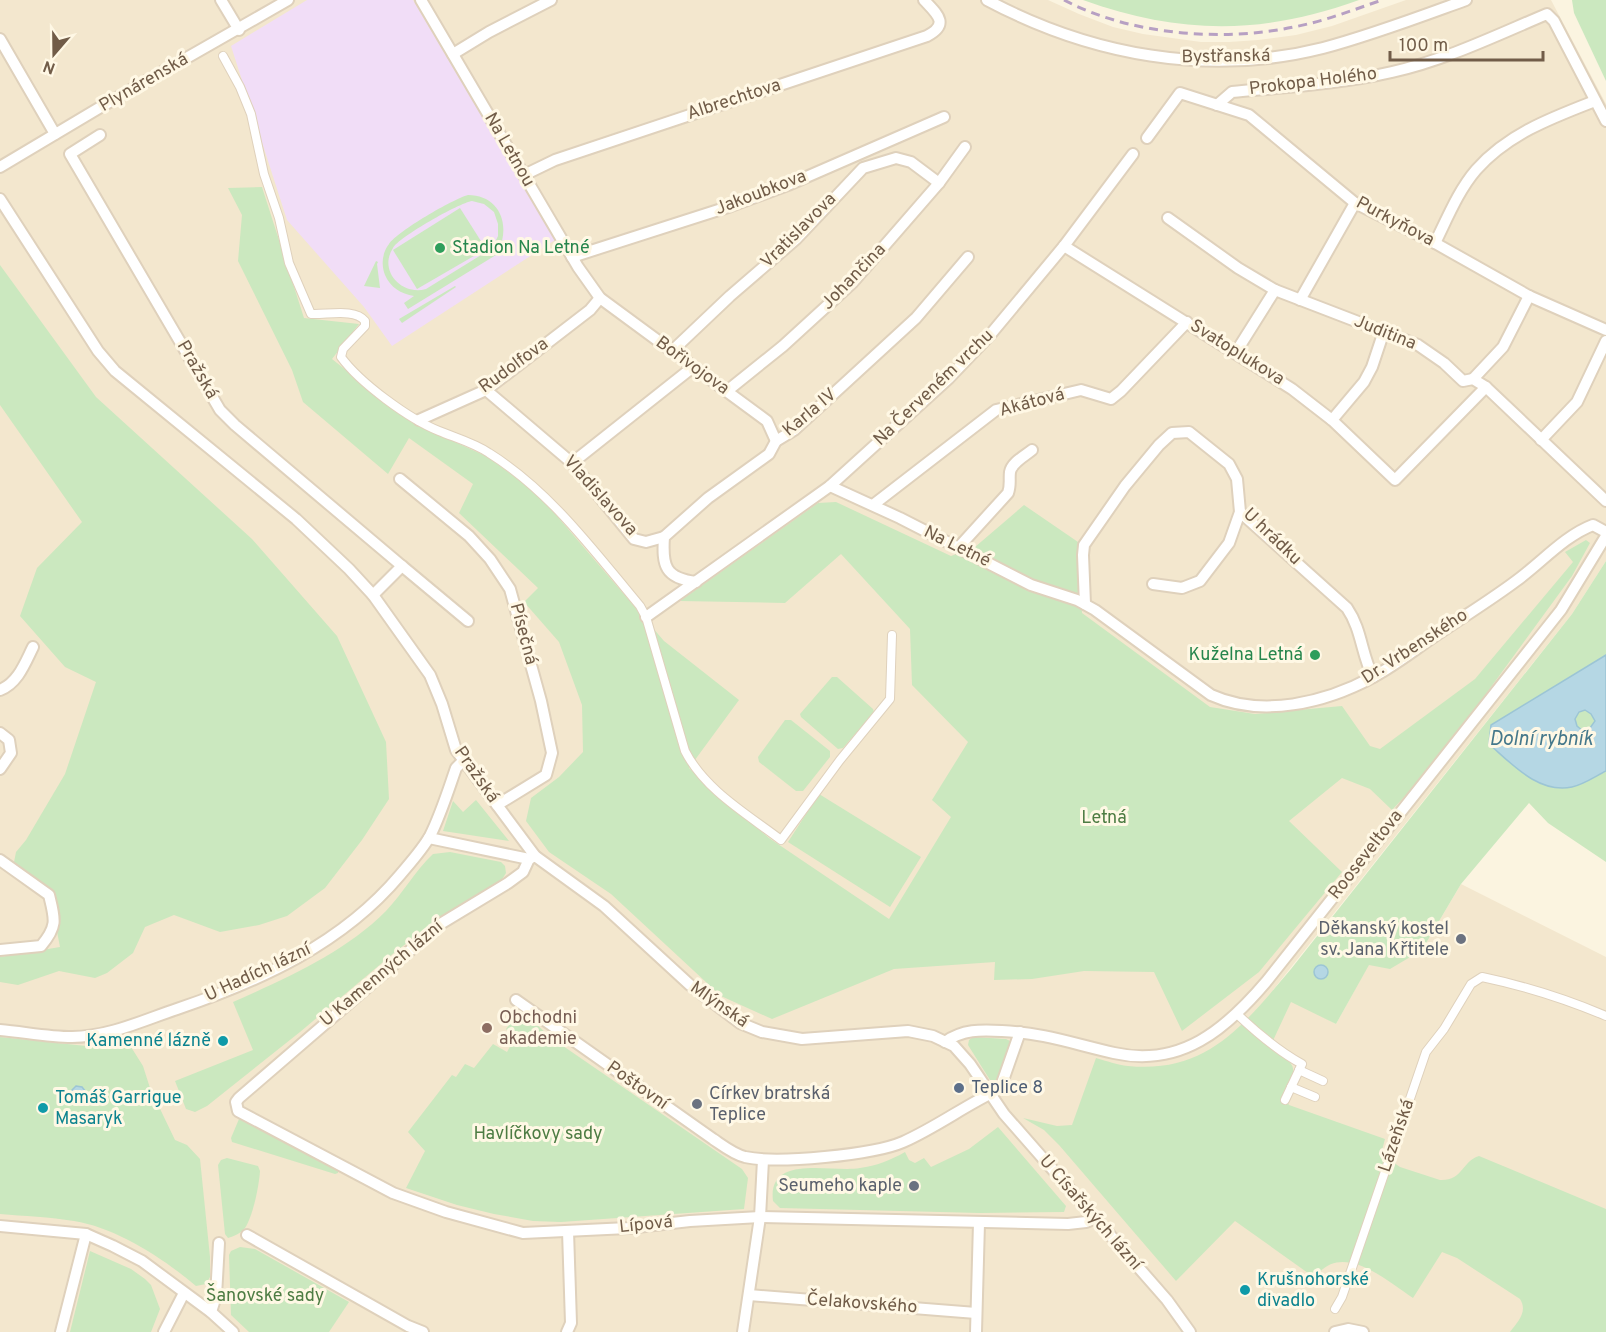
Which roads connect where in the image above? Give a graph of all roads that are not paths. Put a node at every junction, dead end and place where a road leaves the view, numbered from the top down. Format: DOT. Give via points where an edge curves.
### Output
graph roads {
  1 [pos="221,0"];
  2 [pos="288,0"];
  3 [pos="421,0"];
  4 [pos="551,0"];
  5 [pos="924,0"];
  6 [pos="987,0"];
  7 [pos="1466,0"];
  8 [pos="239,30"];
  9 [pos="0,39"];
  10 [pos="453,54"];
  11 [pos="223,56"];
  12 [pos="1595,101"];
  13 [pos="1217,105"];
  14 [pos="944,117"];
  15 [pos="1606,121"];
  16 [pos="55,134"];
  17 [pos="100,135"];
  18 [pos="1147,138"];
  19 [pos="965,147"];
  20 [pos="1133,154"];
  21 [pos="0,167"];
  22 [pos="524,175"];
  23 [pos="939,183"];
  24 [pos="0,199"];
  25 [pos="1355,202"];
  26 [pos="1168,218"];
  27 [pos="1435,243"];
  28 [pos="1064,246"];
  29 [pos="572,257"];
  30 [pos="968,257"];
  31 [pos="1275,290"];
  32 [pos="1529,296"];
  33 [pos="600,297"];
  34 [pos="1300,300"];
  35 [pos="1187,322"];
  36 [pos="1606,330"];
  37 [pos="1384,331"];
  38 [pos="1606,341"];
  39 [pos="672,351"];
  40 [pos="1236,352"];
  41 [pos="693,367"];
  42 [pos="1473,379"];
  43 [pos="1486,387"];
  44 [pos="486,390"];
  45 [pos="727,392"];
  46 [pos="418,420"];
  47 [pos="1332,420"];
  48 [pos="1541,440"];
  49 [pos="776,441"];
  50 [pos="1032,450"];
  51 [pos="572,463"];
  52 [pos="400,479"];
  53 [pos="830,486"];
  54 [pos="1606,501"];
  55 [pos="873,505"];
  56 [pos="1240,512"];
  57 [pos="1606,534"];
  58 [pos="663,537"];
  59 [pos="958,548"];
  60 [pos="402,566"];
  61 [pos="696,582"];
  62 [pos="1153,584"];
  63 [pos="373,595"];
  64 [pos="1085,604"];
  65 [pos="646,617"];
  66 [pos="468,621"];
  67 [pos="892,634"];
  68 [pos="33,647"];
  69 [pos="1373,677"];
  70 [pos="0,690"];
  71 [pos="0,733"];
  72 [pos="462,761"];
  73 [pos="0,769"];
  74 [pos="497,805"];
  75 [pos="429,838"];
  76 [pos="532,858"];
  77 [pos="0,860"];
  78 [pos="0,950"];
  79 [pos="516,1000"];
  80 [pos="1237,1014"];
  81 [pos="1606,1016"];
  82 [pos="0,1030"];
  83 [pos="1020,1032"];
  84 [pos="945,1042"];
  85 [pos="1299,1071"];
  86 [pos="1323,1081"];
  87 [pos="1291,1087"];
  88 [pos="990,1094"];
  89 [pos="1316,1097"];
  90 [pos="239,1098"];
  91 [pos="1286,1100"];
  92 [pos="763,1160"];
  93 [pos="760,1217"];
  94 [pos="1095,1218"];
  95 [pos="980,1223"];
  96 [pos="0,1226"];
  97 [pos="568,1231"];
  98 [pos="86,1234"];
  99 [pos="247,1235"];
  100 [pos="219,1243"];
  101 [pos="184,1293"];
  102 [pos="749,1295"];
  103 [pos="1335,1309"];
  104 [pos="211,1312"];
  105 [pos="976,1313"];
  106 [pos="1338,1331"];
  107 [pos="61,1332"];
  108 [pos="164,1332"];
  109 [pos="233,1332"];
  110 [pos="423,1332"];
  111 [pos="567,1332"];
  112 [pos="743,1332"];
  113 [pos="976,1332"];
  114 [pos="1190,1332"];
  115 [pos="1363,1332"];
  1 -- 8 [label="street"];
  2 -- 8 [label="street, Plynárenská"];
  3 -- 10 [label="street, Na Letnou"];
  4 -- 10 [label="street"];
  5 -- 22 [label="street, Albrechtova" via="940,23 927,36 555,160"];
  6 -- 7 [label="street, Bystřanská" via="1059,34 1110,48 1160,57 1214,60 1321,48"];
  8 -- 16 [label="street, Plynárenská"];
  9 -- 16 [label="street"];
  10 -- 22 [label="street, Na Letnou"];
  11 -- 46 [label="street" via="251,114 289,263 311,314 361,316 365,326 343,349 341,357 378,392"];
  12 -- 13 [label="street, Prokopa Holého" via="1547,14 1434,61 1352,80 1232,92"];
  12 -- 15 [label="street"];
  12 -- 27 [label="street" via="1500,146 1470,178"];
  13 -- 18 [label="street, Purkyňova" via="1180,93"];
  13 -- 25 [label="street, Purkyňova" via="1249,115"];
  14 -- 29 [label="street, Jakoubkova" via="788,185"];
  16 -- 21 [label="street, Plynárenská"];
  17 -- 60 [label="street, Pražská" via="70,154 220,410"];
  19 -- 23 [label="street, Johančina"];
  20 -- 28 [label="street, Na Červeném vrchu"];
  22 -- 29 [label="street, Na Letnou"];
  23 -- 39 [label="street, Vratislavova" via="911,162 896,158 863,168 796,239"];
  23 -- 45 [label="street, Johančina" via="853,282"];
  24 -- 63 [label="street, Pražská" via="98,351 115,371 296,519"];
  25 -- 27 [label="street, Purkyňova"];
  25 -- 34 [label="street"];
  26 -- 31 [label="street, Juditina"];
  27 -- 32 [label="street, Purkyňova"];
  28 -- 35 [label="street, Svatoplukova"];
  28 -- 53 [label="street, Na Červeném vrchu" via="949,378"];
  29 -- 33 [label="street, Na Letnou"];
  30 -- 49 [label="street, Karla IV" via="915,318 794,430"];
  31 -- 34 [label="street, Juditina"];
  31 -- 40 [label="street"];
  32 -- 36 [label="street, Purkyňova"];
  32 -- 42 [label="street" via="1503,347"];
  33 -- 39 [label="street, Bořivojova"];
  33 -- 44 [label="street, Rudolfova" via="590,310"];
  34 -- 37 [label="street, Juditina"];
  35 -- 40 [label="street, Svatoplukova"];
  35 -- 55 [label="street, Akátová" via="1110,399 1081,390 996,410"];
  37 -- 42 [label="street, Juditina" via="1418,345 1463,381"];
  37 -- 47 [label="street" via="1364,382"];
  38 -- 48 [label="street" via="1577,402"];
  39 -- 41 [label="street, Bořivojova"];
  40 -- 47 [label="street, Svatoplukova"];
  41 -- 45 [label="street, Bořivojova"];
  41 -- 51 [label="street"];
  42 -- 43 [label="street, Juditina"];
  43 -- 47 [label="street, Svatoplukova" via="1395,480"];
  43 -- 48 [label="street, Juditina"];
  44 -- 46 [label="street, Rudolfova"];
  44 -- 51 [label="street, Vladislavova"];
  45 -- 49 [label="street, Bořivojova" via="767,421"];
  46 -- 65 [label="street" via="489,453 537,488"];
  48 -- 54 [label="street, Juditina"];
  49 -- 58 [label="street, Karla IV" via="769,454"];
  50 -- 59 [label="street" via="1010,470 1008,493"];
  51 -- 58 [label="street, Vladislavova" via="634,539 645,542"];
  52 -- 74 [label="street, Písečná" via="469,536 510,589 552,753 546,775"];
  53 -- 55 [label="street, Na Letné"];
  53 -- 61 [label="street, Na Červeném vrchu"];
  55 -- 59 [label="street, Na Letné"];
  56 -- 62 [label="street" via="1229,543 1200,581 1182,588"];
  56 -- 64 [label="street, U hrádku" via="1237,479 1228,464 1188,432 1172,433 1125,486 1084,545"];
  56 -- 69 [label="street, U hrádku" via="1347,608 1358,627"];
  57 -- 69 [label="street, Dr. Vrbenského" via="1593,525 1580,530 1515,582"];
  57 -- 80 [label="street, Rooseveltova" via="1561,610"];
  58 -- 61 [label="street" via="663,564 672,576"];
  59 -- 64 [label="street, Na Letné" via="1031,585"];
  60 -- 63 [label="street"];
  60 -- 66 [label="street, Pražská"];
  61 -- 65 [label="street, Na Červeném vrchu"];
  63 -- 72 [label="street, Pražská" via="430,675"];
  64 -- 69 [label="street, Dr. Vrbenského" via="1222,700 1282,707 1336,694"];
  65 -- 67 [label="street" via="685,751 693,766 725,798 781,840 890,699"];
  68 -- 70 [label="street" via="10,686"];
  71 -- 73 [label="street" via="9,740 11,753"];
  72 -- 74 [label="street, Pražská"];
  72 -- 75 [label="street, U Hadích lázní"];
  74 -- 76 [label="street, Pražská"];
  75 -- 76 [label="street"];
  75 -- 82 [label="street, U Hadích lázní" via="388,889 358,918 266,974 117,1030 73,1037"];
  76 -- 84 [label="street, Mlýnská" via="604,906 706,1000 740,1023 786,1037 815,1039 908,1031"];
  76 -- 90 [label="street, U Kamenných lázní" via="523,872 508,883 442,923"];
  77 -- 78 [label="street" via="49,895 54,916 52,933 41,946"];
  79 -- 92 [label="street, Poštovní" via="712,1139 742,1156"];
  80 -- 83 [label="street, Rooseveltova" via="1195,1044 1162,1055 1132,1056"];
  80 -- 85 [label="street" via="1302,1064"];
  81 -- 103 [label="street, Lázeňská" via="1512,983 1482,977 1471,984 1426,1052"];
  83 -- 84 [label="street, Rooseveltova" via="968,1031"];
  83 -- 88 [label="street" via="1000,1089"];
  84 -- 88 [label="street, U Císařských lázní" via="966,1058"];
  85 -- 86 [label="street"];
  85 -- 87 [label="street"];
  87 -- 89 [label="street"];
  87 -- 91 [label="street"];
  88 -- 92 [label="street, Poštovní" via="884,1149"];
  88 -- 94 [label="street, U Císařských lázní"];
  90 -- 97 [label="street, Lípová" via="236,1107 242,1115 403,1197 523,1233"];
  92 -- 93 [label="street"];
  93 -- 95 [label="street, Lípová"];
  93 -- 97 [label="street, Lípová"];
  93 -- 102 [label="street"];
  94 -- 95 [label="street, Lípová" via="1075,1224"];
  94 -- 114 [label="street, U Císařských lázní"];
  95 -- 105 [label="street"];
  96 -- 98 [label="street"];
  97 -- 111 [label="street" via="571,1323"];
  98 -- 101 [label="street" via="142,1261"];
  98 -- 107 [label="street"];
  99 -- 110 [label="street"];
  100 -- 104 [label="street" via="216,1296"];
  101 -- 104 [label="street"];
  101 -- 108 [label="street"];
  102 -- 105 [label="street, Čelakovského"];
  102 -- 112 [label="street"];
  104 -- 109 [label="street"];
  105 -- 113 [label="street"];
  106 -- 115 [label="street"];
}
